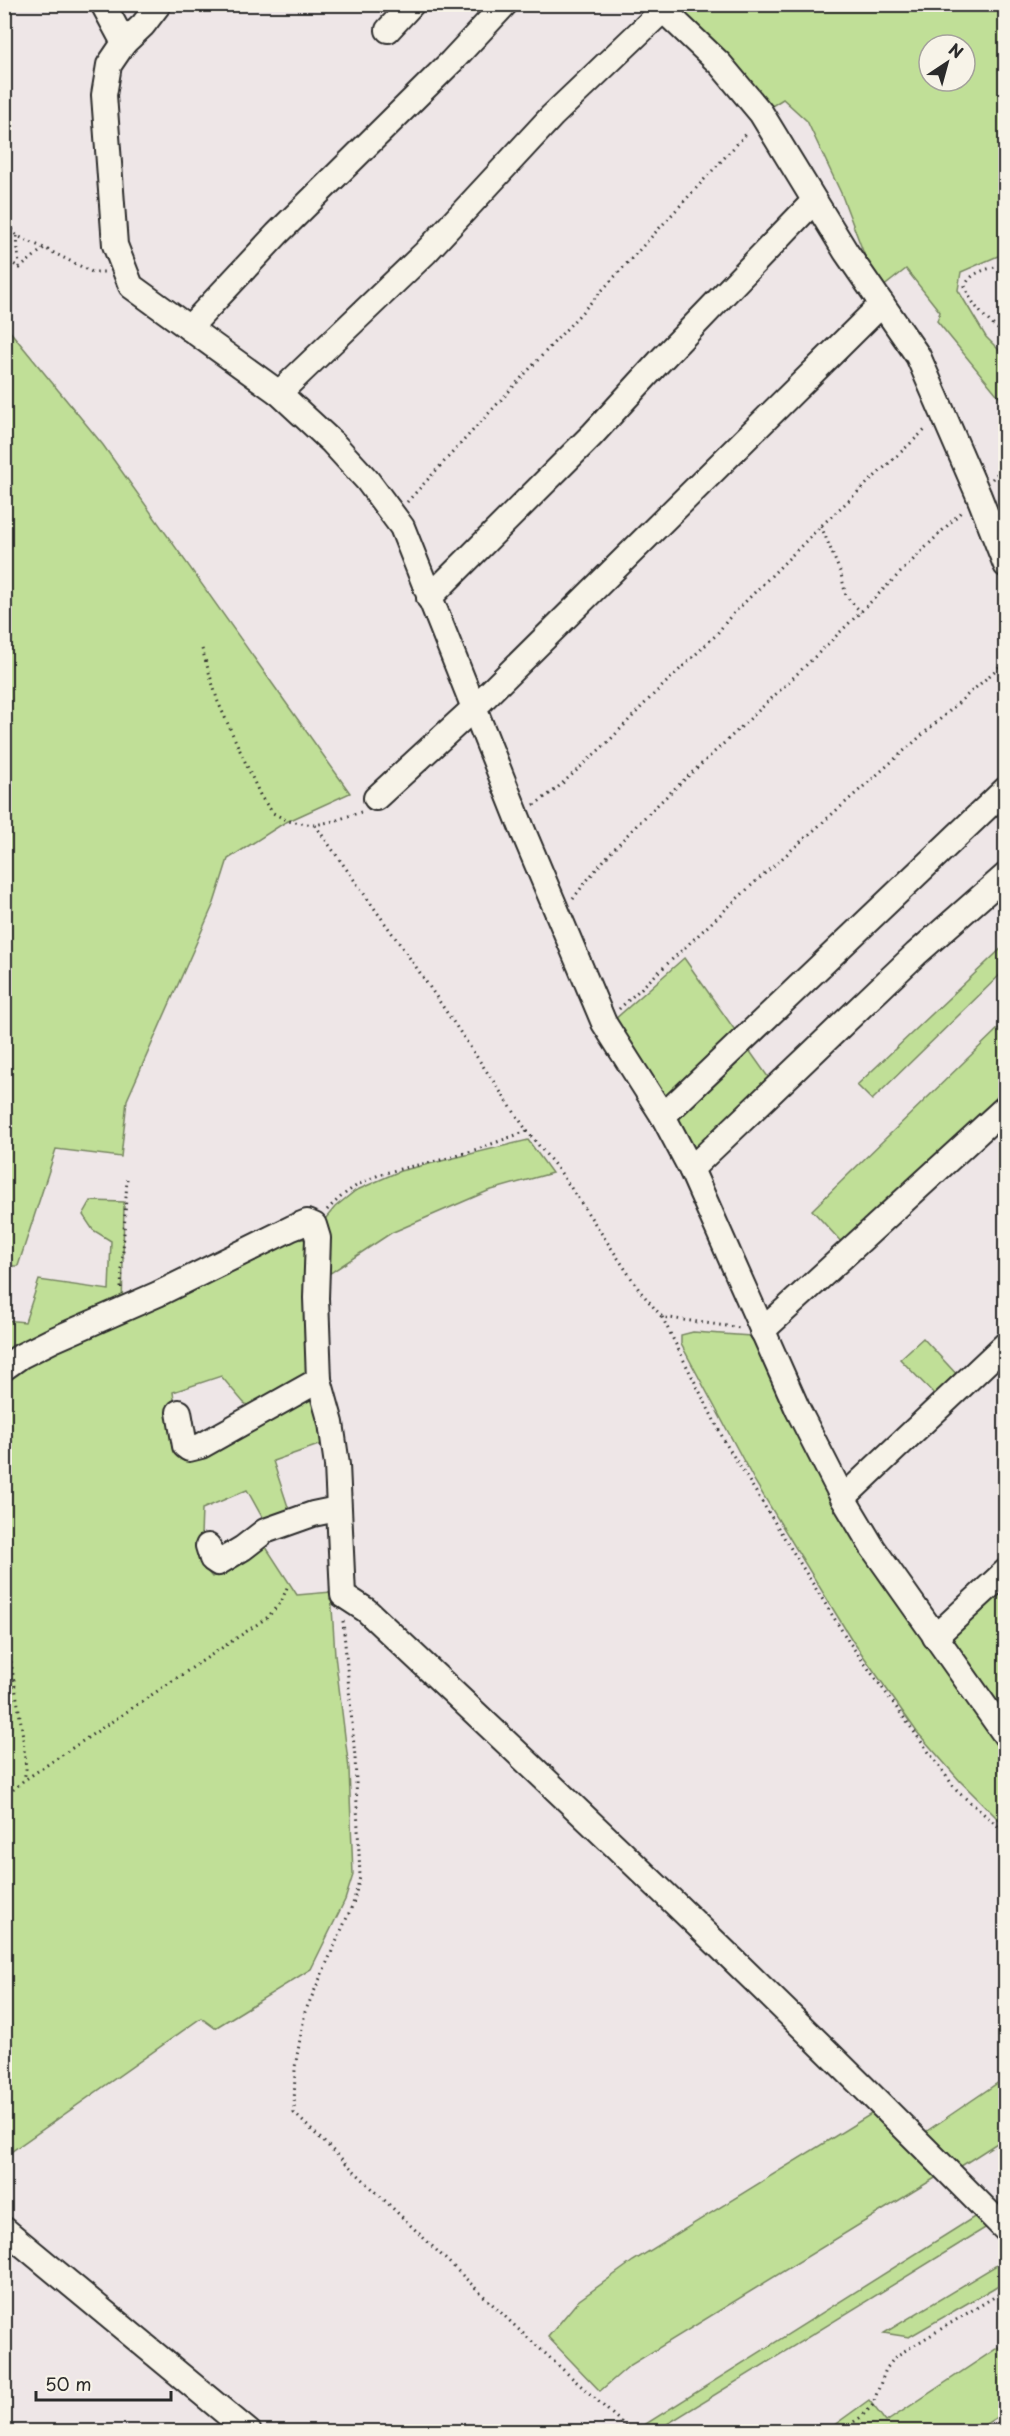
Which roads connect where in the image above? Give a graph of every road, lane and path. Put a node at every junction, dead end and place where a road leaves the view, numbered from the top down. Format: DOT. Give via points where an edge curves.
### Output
graph roads {
  1 [pos="103,4"];
  2 [pos="159,4"];
  3 [pos="412,4"];
  4 [pos="505,4"];
  5 [pos="660,7"];
  6 [pos="388,30"];
  7 [pos="124,43"];
  8 [pos="761,113"];
  9 [pos="814,201"];
  10 [pos="4,220"];
  11 [pos="17,236"];
  12 [pos="44,248"];
  13 [pos="4,258"];
  14 [pos="1005,264"];
  15 [pos="20,268"];
  16 [pos="125,275"];
  17 [pos="882,304"];
  18 [pos="189,328"];
  19 [pos="1005,336"];
  20 [pos="279,393"];
  21 [pos="944,412"];
  22 [pos="1005,465"];
  23 [pos="978,494"];
  24 [pos="394,516"];
  25 [pos="821,526"];
  26 [pos="1005,565"];
  27 [pos="429,598"];
  28 [pos="861,613"];
  29 [pos="202,649"];
  30 [pos="1005,661"];
  31 [pos="474,708"];
  32 [pos="1005,789"];
  33 [pos="376,798"];
  34 [pos="517,817"];
  35 [pos="315,825"];
  36 [pos="1005,875"];
  37 [pos="559,919"];
  38 [pos="604,1023"];
  39 [pos="1005,1107"];
  40 [pos="663,1116"];
  41 [pos="527,1131"];
  42 [pos="691,1168"];
  43 [pos="127,1179"];
  44 [pos="314,1225"];
  45 [pos="124,1308"];
  46 [pos="662,1317"];
  47 [pos="762,1331"];
  48 [pos="1005,1344"];
  49 [pos="4,1368"];
  50 [pos="319,1380"];
  51 [pos="179,1412"];
  52 [pos="843,1498"];
  53 [pos="338,1509"];
  54 [pos="208,1546"];
  55 [pos="1005,1571"];
  56 [pos="288,1585"];
  57 [pos="343,1595"];
  58 [pos="4,1620"];
  59 [pos="935,1637"];
  60 [pos="1005,1737"];
  61 [pos="23,1781"];
  62 [pos="4,1798"];
  63 [pos="1005,1833"];
  64 [pos="4,2229"];
  65 [pos="1005,2230"];
  66 [pos="1005,2290"];
  67 [pos="249,2432"];
  68 [pos="632,2432"];
  69 [pos="839,2432"];
  1 -- 7 [label="street"];
  2 -- 7 [label="street"];
  3 -- 6 [label="street"];
  4 -- 18 [label="street"];
  5 -- 8 [label="street" via="720,64"];
  5 -- 20 [label="street" via="424,254"];
  7 -- 16 [label="street" via="109,65 104,95 115,245"];
  8 -- 9 [label="street"];
  8 -- 24 [label="path" via="744,138"];
  9 -- 17 [label="street"];
  9 -- 27 [label="street" via="592,435"];
  10 -- 11 [label="path"];
  11 -- 12 [label="path"];
  11 -- 15 [label="path"];
  12 -- 15 [label="path"];
  12 -- 16 [label="path" via="92,272"];
  13 -- 15 [label="path"];
  14 -- 19 [label="path" via="978,272 965,286 978,309"];
  16 -- 18 [label="street" via="131,286"];
  17 -- 21 [label="street" via="918,356"];
  17 -- 31 [label="street"];
  18 -- 20 [label="street"];
  20 -- 24 [label="street" via="332,442"];
  21 -- 23 [label="street"];
  21 -- 25 [label="path"];
  22 -- 23 [label="path"];
  23 -- 26 [label="street"];
  23 -- 28 [label="path"];
  24 -- 27 [label="street" via="402,527"];
  25 -- 28 [label="path" via="846,596"];
  25 -- 34 [label="path" via="608,742 555,790"];
  27 -- 31 [label="street"];
  28 -- 37 [label="path" via="653,810 592,874"];
  29 -- 35 [label="path" via="218,702 261,797 273,813 288,821"];
  30 -- 38 [label="path" via="754,883"];
  31 -- 33 [label="street"];
  31 -- 34 [label="street"];
  32 -- 40 [label="street"];
  33 -- 35 [label="path" via="360,813"];
  34 -- 37 [label="street"];
  35 -- 41 [label="path"];
  36 -- 42 [label="street"];
  37 -- 38 [label="street"];
  38 -- 40 [label="street"];
  39 -- 47 [label="street"];
  40 -- 42 [label="street"];
  41 -- 44 [label="path" via="361,1182 342,1194"];
  41 -- 46 [label="path"];
  42 -- 47 [label="street"];
  43 -- 45 [label="path" via="121,1284"];
  44 -- 45 [label="street" via="307,1222 292,1228"];
  44 -- 50 [label="street" via="318,1238"];
  45 -- 49 [label="street" via="21,1356"];
  46 -- 47 [label="path"];
  46 -- 63 [label="path" via="726,1444 849,1642 957,1791"];
  47 -- 52 [label="street"];
  48 -- 52 [label="street"];
  50 -- 51 [label="street" via="189,1449 185,1446"];
  50 -- 53 [label="street" via="331,1423"];
  52 -- 59 [label="street"];
  53 -- 54 [label="street" via="265,1531 218,1563 212,1559"];
  53 -- 57 [label="street"];
  55 -- 59 [label="street"];
  56 -- 61 [label="path" via="282,1600 267,1617"];
  57 -- 65 [label="street" via="366,1610 657,1884"];
  57 -- 68 [label="path" via="360,1877 353,1904 305,2012 295,2067 294,2113 517,2328"];
  58 -- 61 [label="path" via="24,1749"];
  59 -- 60 [label="street"];
  61 -- 62 [label="path"];
  64 -- 67 [label="street"];
  66 -- 69 [label="path" via="896,2356 886,2369 872,2406"];
}
